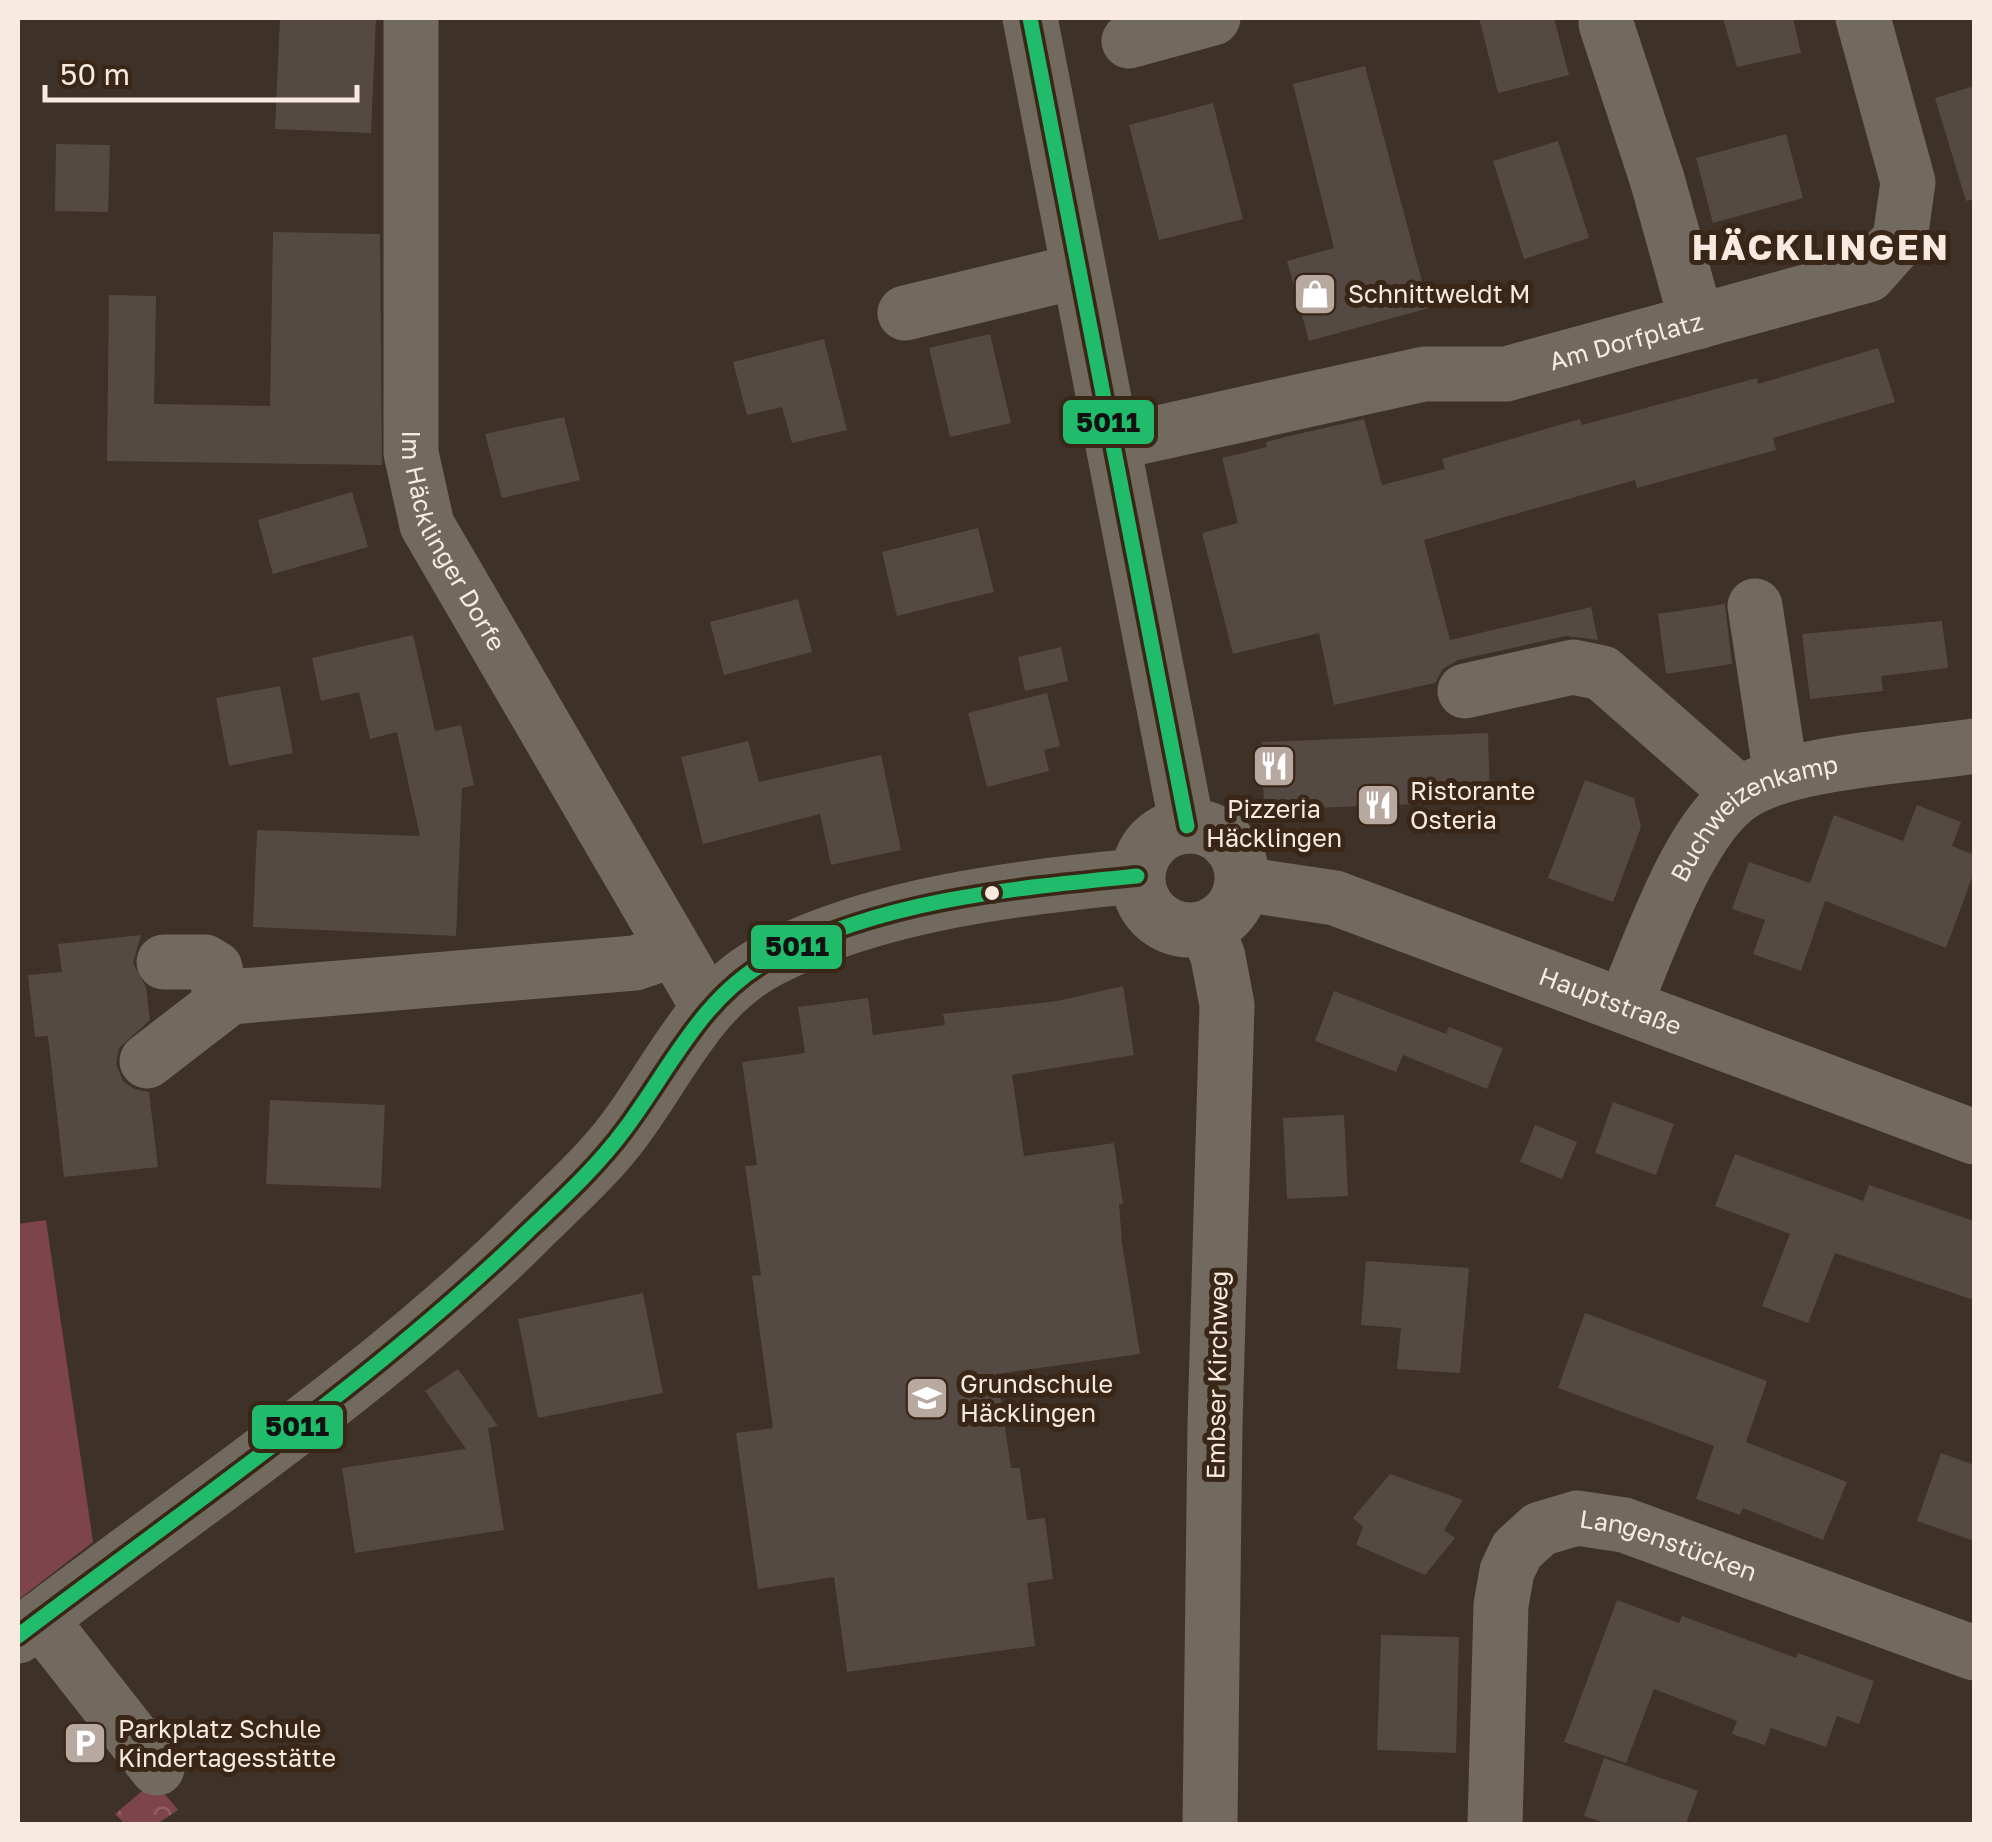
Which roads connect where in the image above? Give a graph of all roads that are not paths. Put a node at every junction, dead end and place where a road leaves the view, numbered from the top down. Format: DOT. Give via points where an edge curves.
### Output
graph roads {
  1 [pos="411,18"];
  2 [pos="1030,18"];
  3 [pos="1214,18"];
  4 [pos="1862,18"];
  5 [pos="1606,24"];
  6 [pos="1129,41"];
  7 [pos="1079,271"];
  8 [pos="905,313"];
  9 [pos="1696,322"];
  10 [pos="1113,444"];
  11 [pos="1755,606"];
  12 [pos="1466,691"];
  13 [pos="1974,746"];
  14 [pos="1760,785"];
  15 [pos="1188,826"];
  16 [pos="1137,876"];
  17 [pos="1242,884"];
  18 [pos="1207,928"];
  19 [pos="672,950"];
  20 [pos="164,962"];
  21 [pos="230,997"];
  22 [pos="1624,1006"];
  23 [pos="708,1007"];
  24 [pos="147,1061"];
  25 [pos="1974,1137"];
  26 [pos="29,1627"];
  27 [pos="1974,1653"];
  28 [pos="157,1768"];
  29 [pos="1210,1824"];
  30 [pos="1495,1824"];
  1 -- 19 [label="street, Im Häcklinger Dorfe" via="411,453 427,525"];
  2 -- 7 [label="street"];
  3 -- 6 [label="street"];
  4 -- 9 [label="street, Am Dorfplatz" via="1908,182 1900,240 1868,275"];
  5 -- 9 [label="street"];
  7 -- 8 [label="street"];
  7 -- 10 [label="street"];
  9 -- 10 [label="street, Am Dorfplatz" via="1506,374 1424,374"];
  10 -- 15 [label="street"];
  11 -- 14 [label="street"];
  12 -- 14 [label="street" via="1573,667 1602,673"];
  13 -- 14 [label="street, Buchweizenkamp"];
  14 -- 22 [label="street, Buchweizenkamp" via="1706,828"];
  15 -- 16 [label="street" via="1159,836 1140,860"];
  15 -- 17 [label="street" via="1229,842"];
  16 -- 18 [label="street" via="1139,892 1158,920 1173,928"];
  16 -- 23 [label="street" via="980,896 866,923 769,959"];
  17 -- 18 [label="street" via="1227,916"];
  17 -- 22 [label="street, Hauptstraße" via="1336,898"];
  18 -- 29 [label="street, Embser Kirchweg" via="1227,1005"];
  19 -- 21 [label="street" via="635,963"];
  19 -- 23 [label="street, Im Häcklinger Dorfe"];
  20 -- 21 [label="street" via="205,962"];
  21 -- 24 [label="street"];
  22 -- 25 [label="street, Hauptstraße"];
  23 -- 26 [label="street" via="622,1134 524,1235 415,1332"];
  26 -- 28 [label="street"];
  27 -- 30 [label="street, Langenstücken" via="1624,1525 1577,1518 1540,1529 1517,1550 1501,1606"];
}
